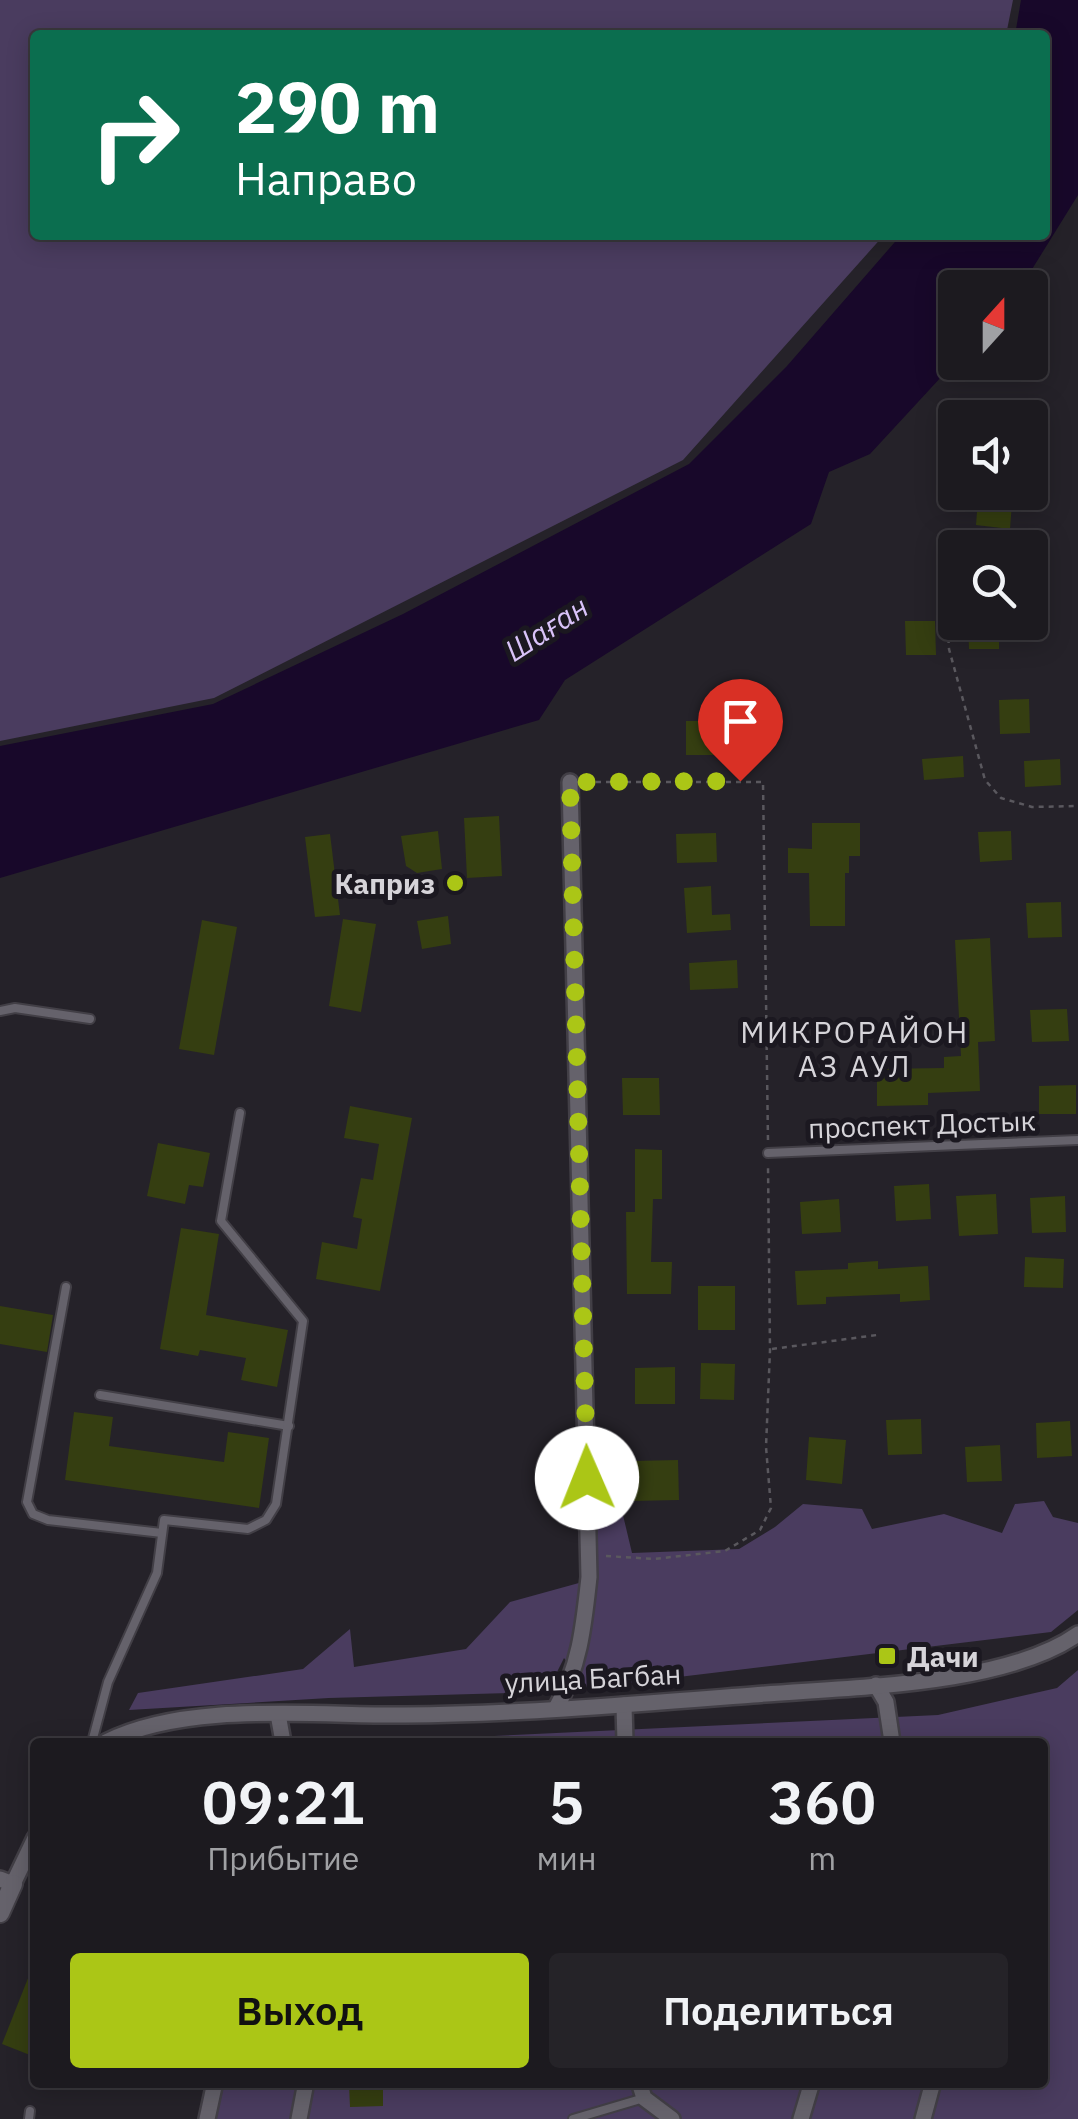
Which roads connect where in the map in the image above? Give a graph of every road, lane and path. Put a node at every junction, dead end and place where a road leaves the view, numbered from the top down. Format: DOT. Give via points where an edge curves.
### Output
graph roads {
  1 [pos="949,640"];
  2 [pos="570,782"];
  3 [pos="1078,806"];
  4 [pos="0,1011"];
  5 [pos="90,1019"];
  6 [pos="240,1113"];
  7 [pos="1078,1140"];
  8 [pos="768,1153"];
  9 [pos="66,1287"];
  10 [pos="877,1335"];
  11 [pos="770,1350"];
  12 [pos="100,1395"];
  13 [pos="289,1426"];
  14 [pos="162,1533"];
  15 [pos="589,1555"];
  16 [pos="1078,1634"];
  17 [pos="876,1685"];
  18 [pos="624,1705"];
  19 [pos="556,1708"];
  20 [pos="278,1714"];
  21 [pos="93,1738"];
  22 [pos="115,1738"];
  23 [pos="282,1738"];
  24 [pos="626,1738"];
  25 [pos="891,1738"];
  26 [pos="30,1846"];
  27 [pos="6,1882"];
  28 [pos="0,1913"];
  29 [pos="214,2088"];
  30 [pos="305,2088"];
  31 [pos="810,2088"];
  32 [pos="931,2088"];
  33 [pos="641,2090"];
  34 [pos="595,2116"];
  35 [pos="207,2119"];
  36 [pos="299,2119"];
  37 [pos="573,2119"];
  38 [pos="672,2119"];
  39 [pos="802,2119"];
  40 [pos="923,2119"];
  1 -- 3 [label="path" via="985,780 1001,798 1032,807"];
  2 -- 8 [label="path" via="763,782"];
  2 -- 15 [label="street"];
  4 -- 5 [label="lane"];
  6 -- 13 [label="lane" via="221,1222 303,1321"];
  7 -- 8 [label="lane, проспект Достык"];
  8 -- 11 [label="path"];
  9 -- 14 [label="lane" via="27,1502 33,1514 48,1520"];
  10 -- 11 [label="path"];
  11 -- 15 [label="path" via="771,1508 760,1530 725,1551 654,1559"];
  12 -- 13 [label="lane"];
  13 -- 14 [label="lane" via="276,1504 266,1520 248,1529 164,1520"];
  14 -- 21 [label="lane" via="157,1573 108,1682"];
  15 -- 19 [label="street" via="584,1631"];
  16 -- 17 [label="street, улица Багбан" via="1010,1663"];
  17 -- 18 [label="street, улица Багбан"];
  17 -- 25 [label="street"];
  18 -- 19 [label="street, улица Багбан"];
  18 -- 24 [label="street"];
  19 -- 20 [label="street, улица Багбан"];
  20 -- 22 [label="street, улица Багбан" via="180,1721"];
  20 -- 23 [label="street"];
  26 -- 27 [label="street"];
  27 -- 28 [label="street"];
  29 -- 35 [label="street"];
  30 -- 36 [label="street"];
  31 -- 39 [label="street"];
  32 -- 40 [label="street"];
  33 -- 34 [label="lane"];
  33 -- 38 [label="street"];
  34 -- 37 [label="lane"];
}
